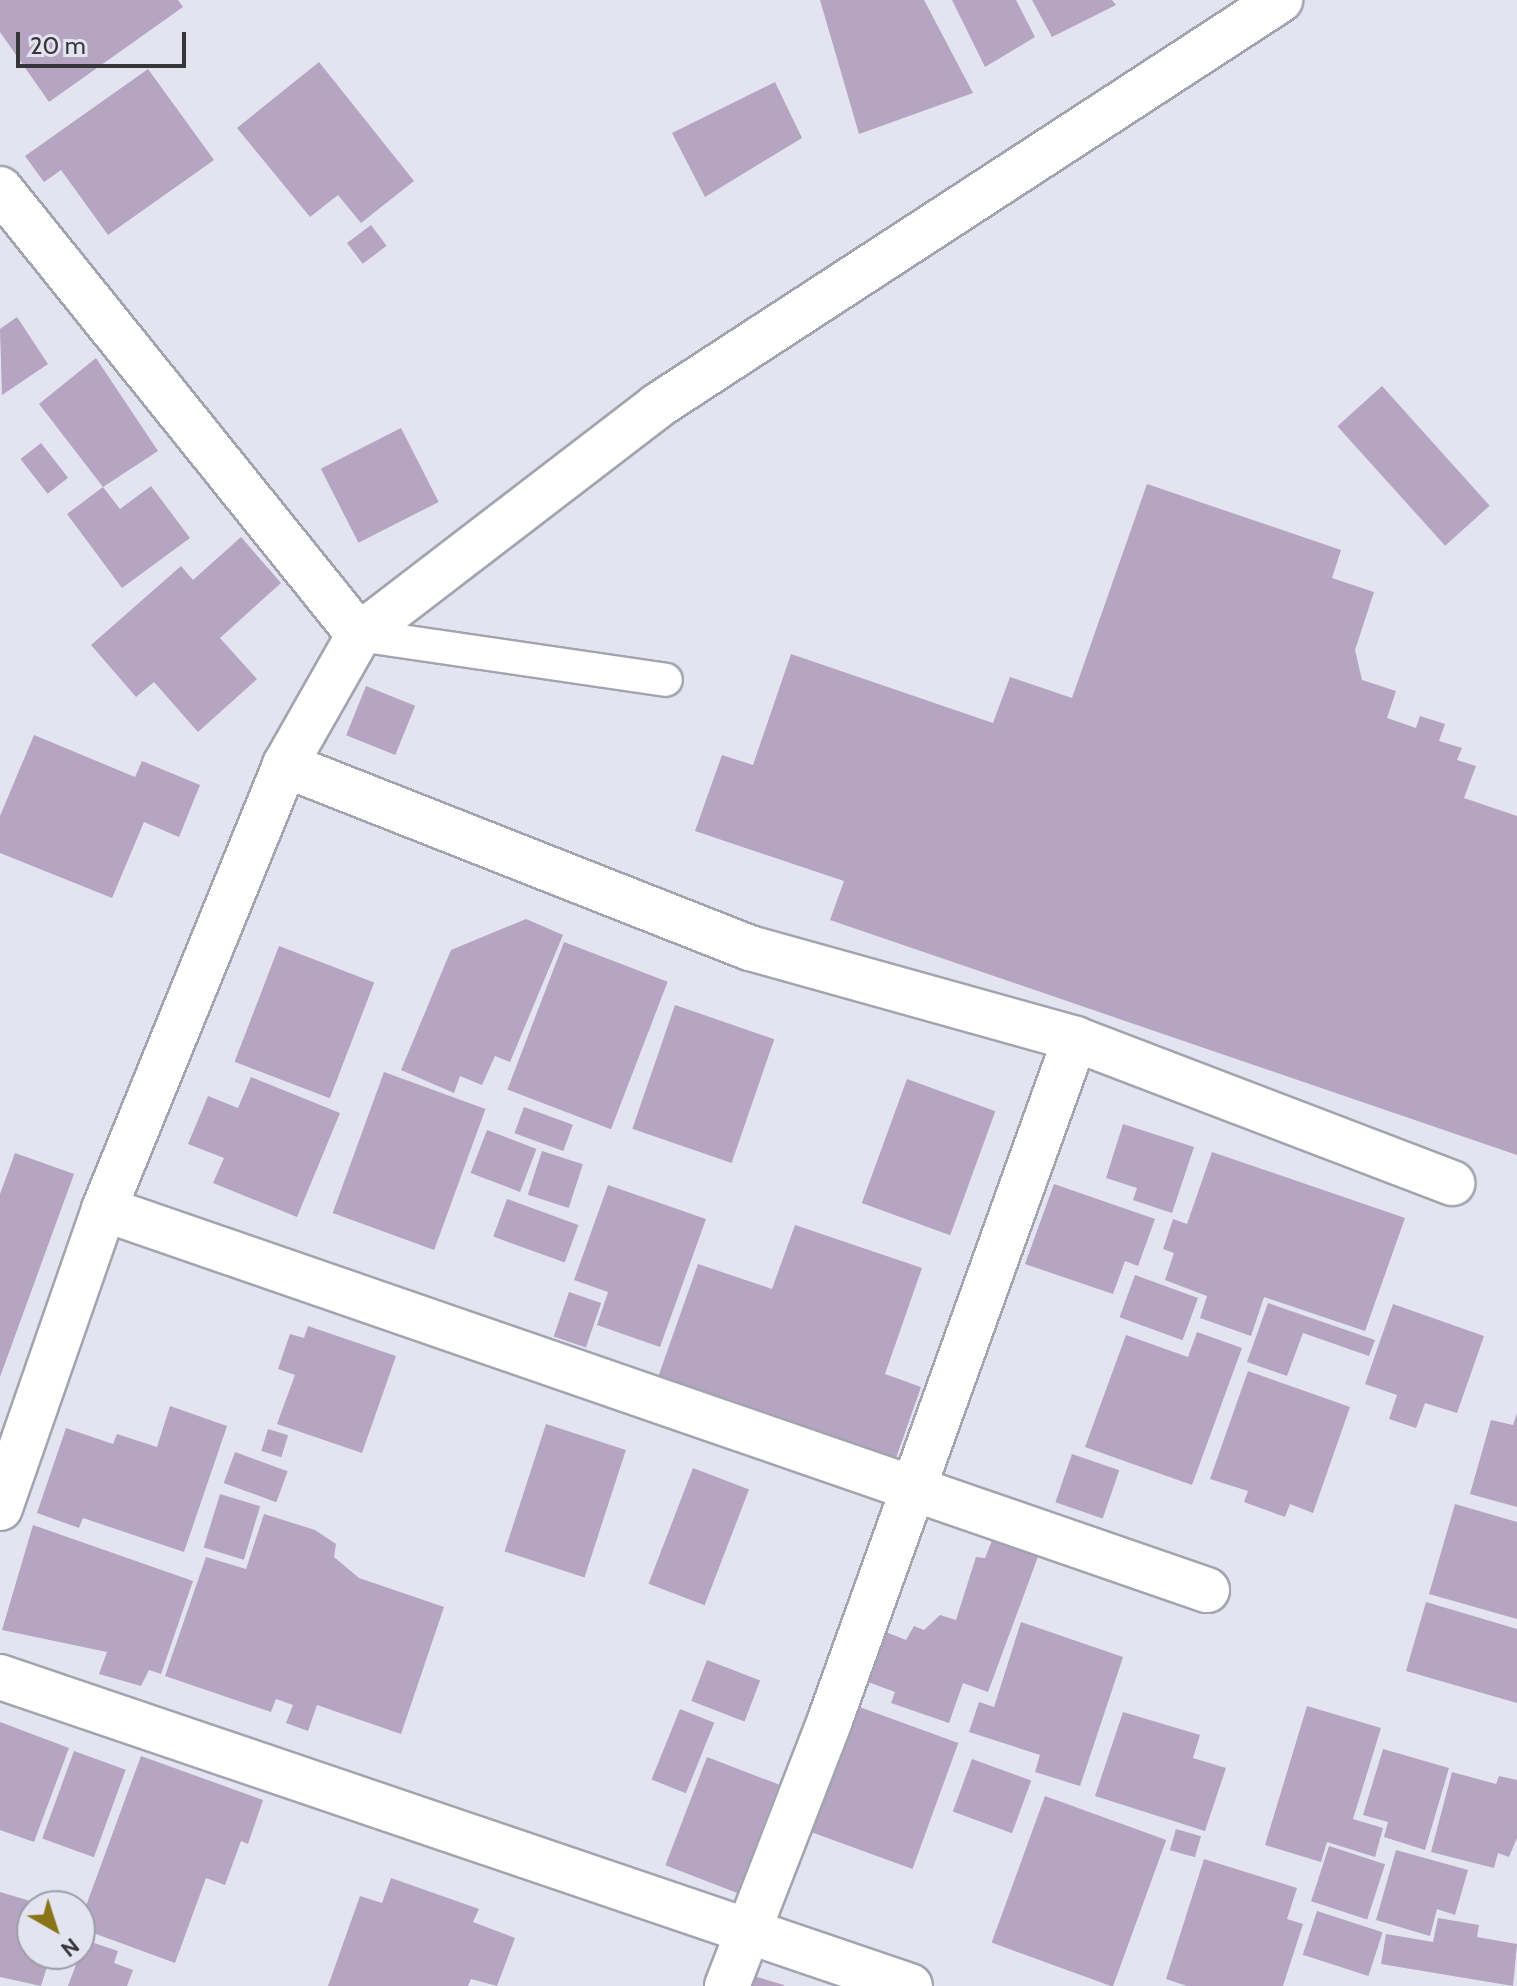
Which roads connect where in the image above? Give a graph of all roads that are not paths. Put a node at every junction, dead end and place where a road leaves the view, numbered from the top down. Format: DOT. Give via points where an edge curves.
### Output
graph roads {
  1 [pos="1269,3"];
  2 [pos="0,189"];
  3 [pos="359,635"];
  4 [pos="666,680"];
  5 [pos="285,765"];
  6 [pos="1075,1039"];
  7 [pos="1452,1183"];
  8 [pos="104,1209"];
  9 [pos="912,1487"];
  10 [pos="0,1508"];
  11 [pos="1207,1590"];
  12 [pos="0,1677"];
  13 [pos="746,1932"];
  14 [pos="727,1986"];
  15 [pos="910,1986"];
  1 -- 3 [label="street" via="657,406"];
  2 -- 3 [label="street"];
  3 -- 4 [label="lane"];
  3 -- 5 [label="street"];
  5 -- 6 [label="street" via="750,948"];
  5 -- 8 [label="street"];
  6 -- 7 [label="street"];
  6 -- 9 [label="street"];
  8 -- 9 [label="street"];
  8 -- 10 [label="street"];
  9 -- 11 [label="street"];
  9 -- 13 [label="street" via="830,1720"];
  12 -- 13 [label="street"];
  13 -- 14 [label="street"];
  13 -- 15 [label="street"];
}
